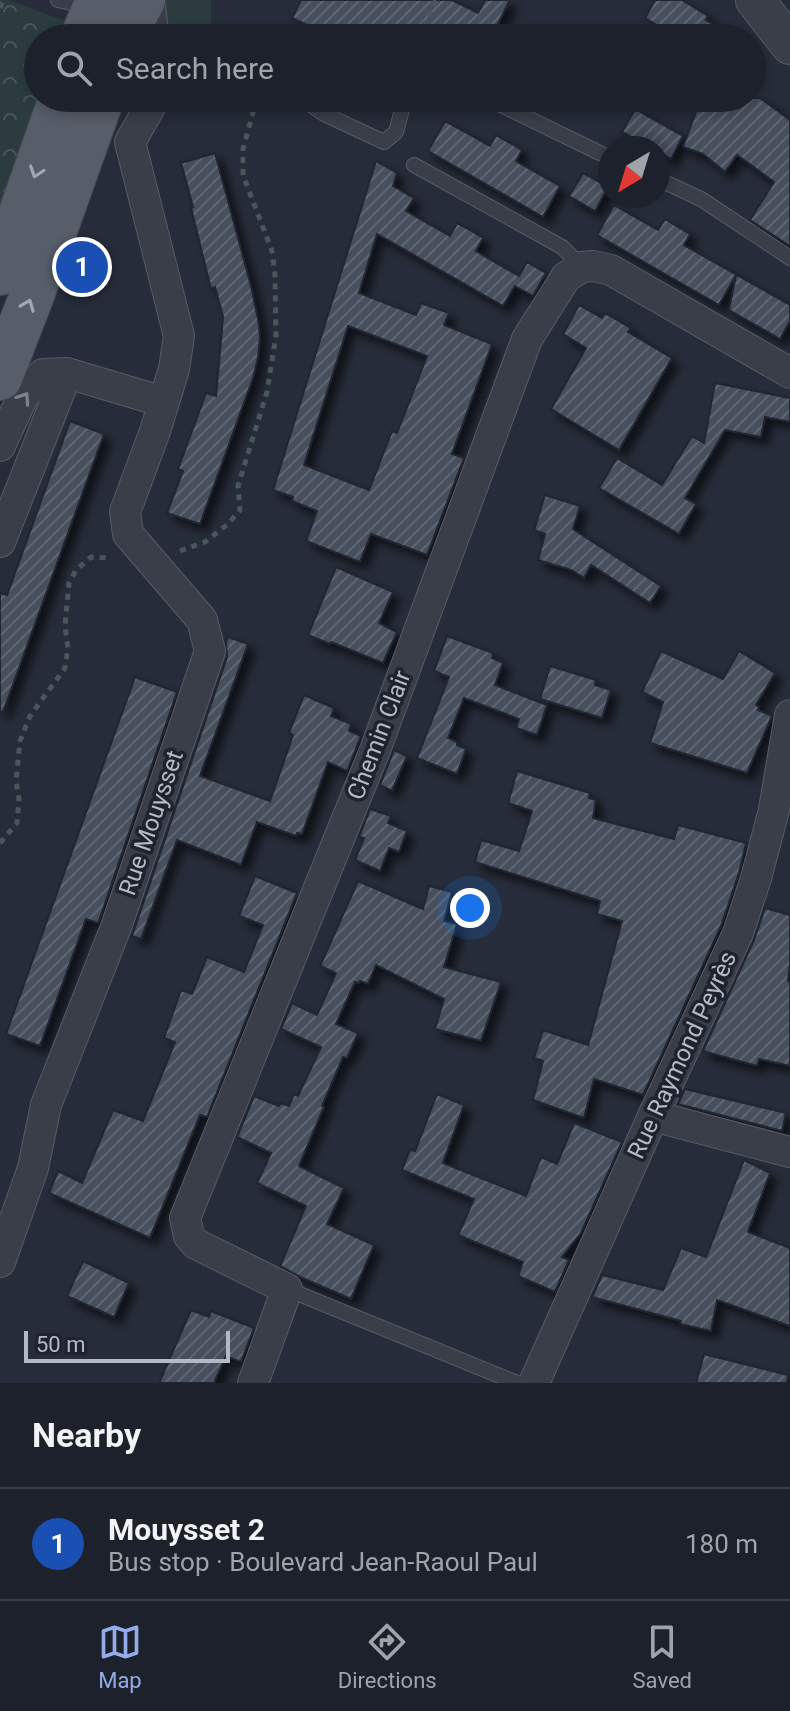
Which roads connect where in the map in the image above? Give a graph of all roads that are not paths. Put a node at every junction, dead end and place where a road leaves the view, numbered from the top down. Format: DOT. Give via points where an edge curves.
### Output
graph roads {
  1 [pos="58,0"];
  2 [pos="73,0"];
  3 [pos="98,0"];
  4 [pos="143,0"];
  5 [pos="149,0"];
  6 [pos="755,0"];
  7 [pos="88,24"];
  8 [pos="130,24"];
  9 [pos="152,24"];
  10 [pos="790,45"];
  11 [pos="56,112"];
  12 [pos="97,112"];
  13 [pos="147,112"];
  14 [pos="321,112"];
  15 [pos="401,112"];
  16 [pos="515,112"];
  17 [pos="598,152"];
  18 [pos="414,165"];
  19 [pos="670,185"];
  20 [pos="790,258"];
  21 [pos="582,267"];
  22 [pos="0,273"];
  23 [pos="67,373"];
  24 [pos="790,373"];
  25 [pos="0,378"];
  26 [pos="164,402"];
  27 [pos="0,446"];
  28 [pos="0,542"];
  29 [pos="790,715"];
  30 [pos="653,1116"];
  31 [pos="790,1152"];
  32 [pos="0,1262"];
  33 [pos="287,1289"];
  34 [pos="253,1383"];
  35 [pos="517,1383"];
  36 [pos="534,1383"];
  1 -- 2 [label="lane"];
  3 -- 7 [label="main road"];
  4 -- 8 [label="main road"];
  5 -- 9 [label="street"];
  6 -- 10 [label="street"];
  11 -- 22 [label="main road, one-way"];
  25 -- 12 [label="main road, one-way"];
  13 -- 26 [label="street, Rue Mouysset" via="130,142 179,336"];
  14 -- 15 [label="lane" via="384,142 396,132"];
  16 -- 17 [label="lane"];
  18 -- 21 [label="lane" via="562,247"];
  19 -- 20 [label="lane"];
  21 -- 24 [label="street" via="611,270"];
  21 -- 33 [label="street, Chemin Clair" via="566,277 527,339 375,750 185,1218 196,1244"];
  23 -- 26 [label="street"];
  27 -- 23 [label="street, one-way" via="22,398 43,374"];
  23 -- 28 [label="street"];
  26 -- 32 [label="street, Rue Mouysset" via="125,512 128,534 202,620 210,651 116,927 46,1105 33,1168"];
  29 -- 30 [label="street, Rue Raymond Peyrès" via="774,810 748,904"];
  30 -- 31 [label="street"];
  30 -- 36 [label="street, Rue Raymond Peyrès"];
  33 -- 34 [label="street"];
  33 -- 35 [label="lane"];
}
